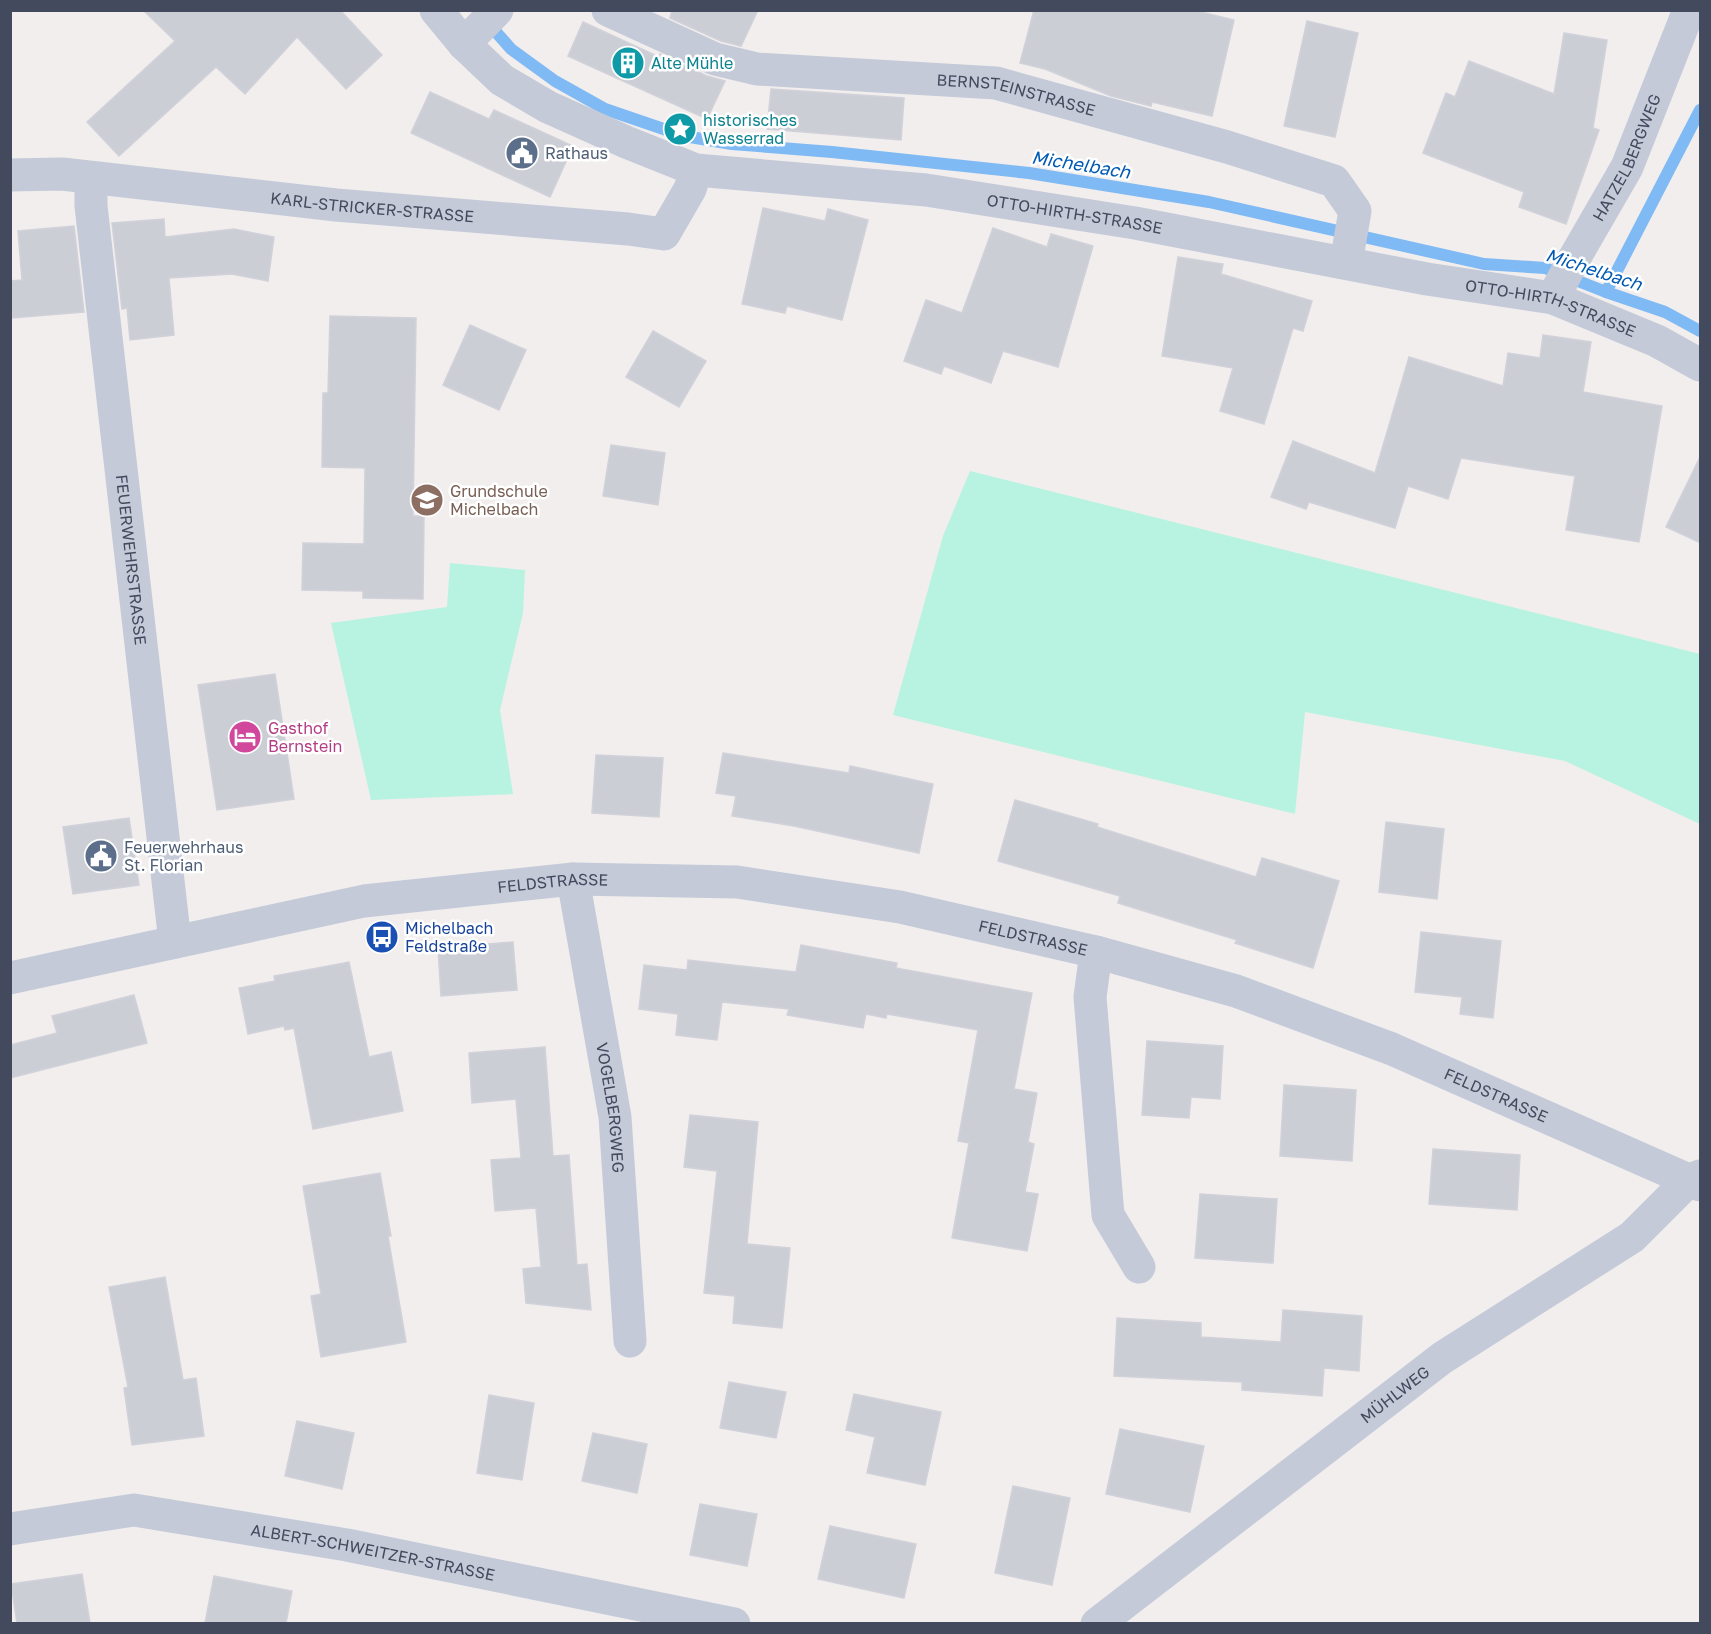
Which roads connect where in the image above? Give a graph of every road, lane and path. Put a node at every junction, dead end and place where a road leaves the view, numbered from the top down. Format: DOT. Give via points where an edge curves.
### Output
graph roads {
  1 [pos="436,10"];
  2 [pos="608,10"];
  3 [pos="1689,10"];
  4 [pos="479,29"];
  5 [pos="696,170"];
  6 [pos="10,175"];
  7 [pos="91,178"];
  8 [pos="1347,255"];
  9 [pos="1561,283"];
  10 [pos="1701,365"];
  11 [pos="573,879"];
  12 [pos="175,942"];
  13 [pos="1096,952"];
  14 [pos="10,978"];
  15 [pos="1696,1181"];
  16 [pos="1139,1267"];
  17 [pos="630,1341"];
  18 [pos="10,1529"];
  19 [pos="734,1623"];
  20 [pos="1097,1623"];
  1 -- 4 [label="street, OTTO-HIRTH-STRASSE"];
  2 -- 8 [label="street, BERNSTEINSTRASSE" via="716,59 757,69 996,84 1227,147 1334,182 1355,211"];
  3 -- 9 [label="street, HATZELBERGWEG" via="1627,167"];
  4 -- 5 [label="street, OTTO-HIRTH-STRASSE" via="502,80 548,107"];
  5 -- 7 [label="street, KARL-STRICKER-STRASSE" via="690,189 664,234 336,205"];
  5 -- 8 [label="street, OTTO-HIRTH-STRASSE" via="926,190"];
  6 -- 7 [label="street, KARL-STRICKER-STRASSE"];
  7 -- 12 [label="street, FEUERWEHRSTRASSE" via="91,206"];
  8 -- 9 [label="street, OTTO-HIRTH-STRASSE" via="1427,279"];
  9 -- 10 [label="street, OTTO-HIRTH-STRASSE"];
  11 -- 12 [label="street, FELDSTRASSE" via="364,901"];
  11 -- 13 [label="street, FELDSTRASSE" via="738,882 900,907"];
  11 -- 17 [label="street, VOGELBERGWEG" via="615,1117"];
  12 -- 14 [label="street, FELDSTRASSE"];
  13 -- 15 [label="street, FELDSTRASSE" via="1236,991 1392,1049"];
  13 -- 16 [label="street, FELDSTRASSE" via="1090,998 1108,1215"];
  15 -- 20 [label="street, MÜHLWEG" via="1632,1237 1442,1358"];
  18 -- 19 [label="street, ALBERT-SCHWEITZER-STRASSE" via="134,1510 347,1545"];
}
